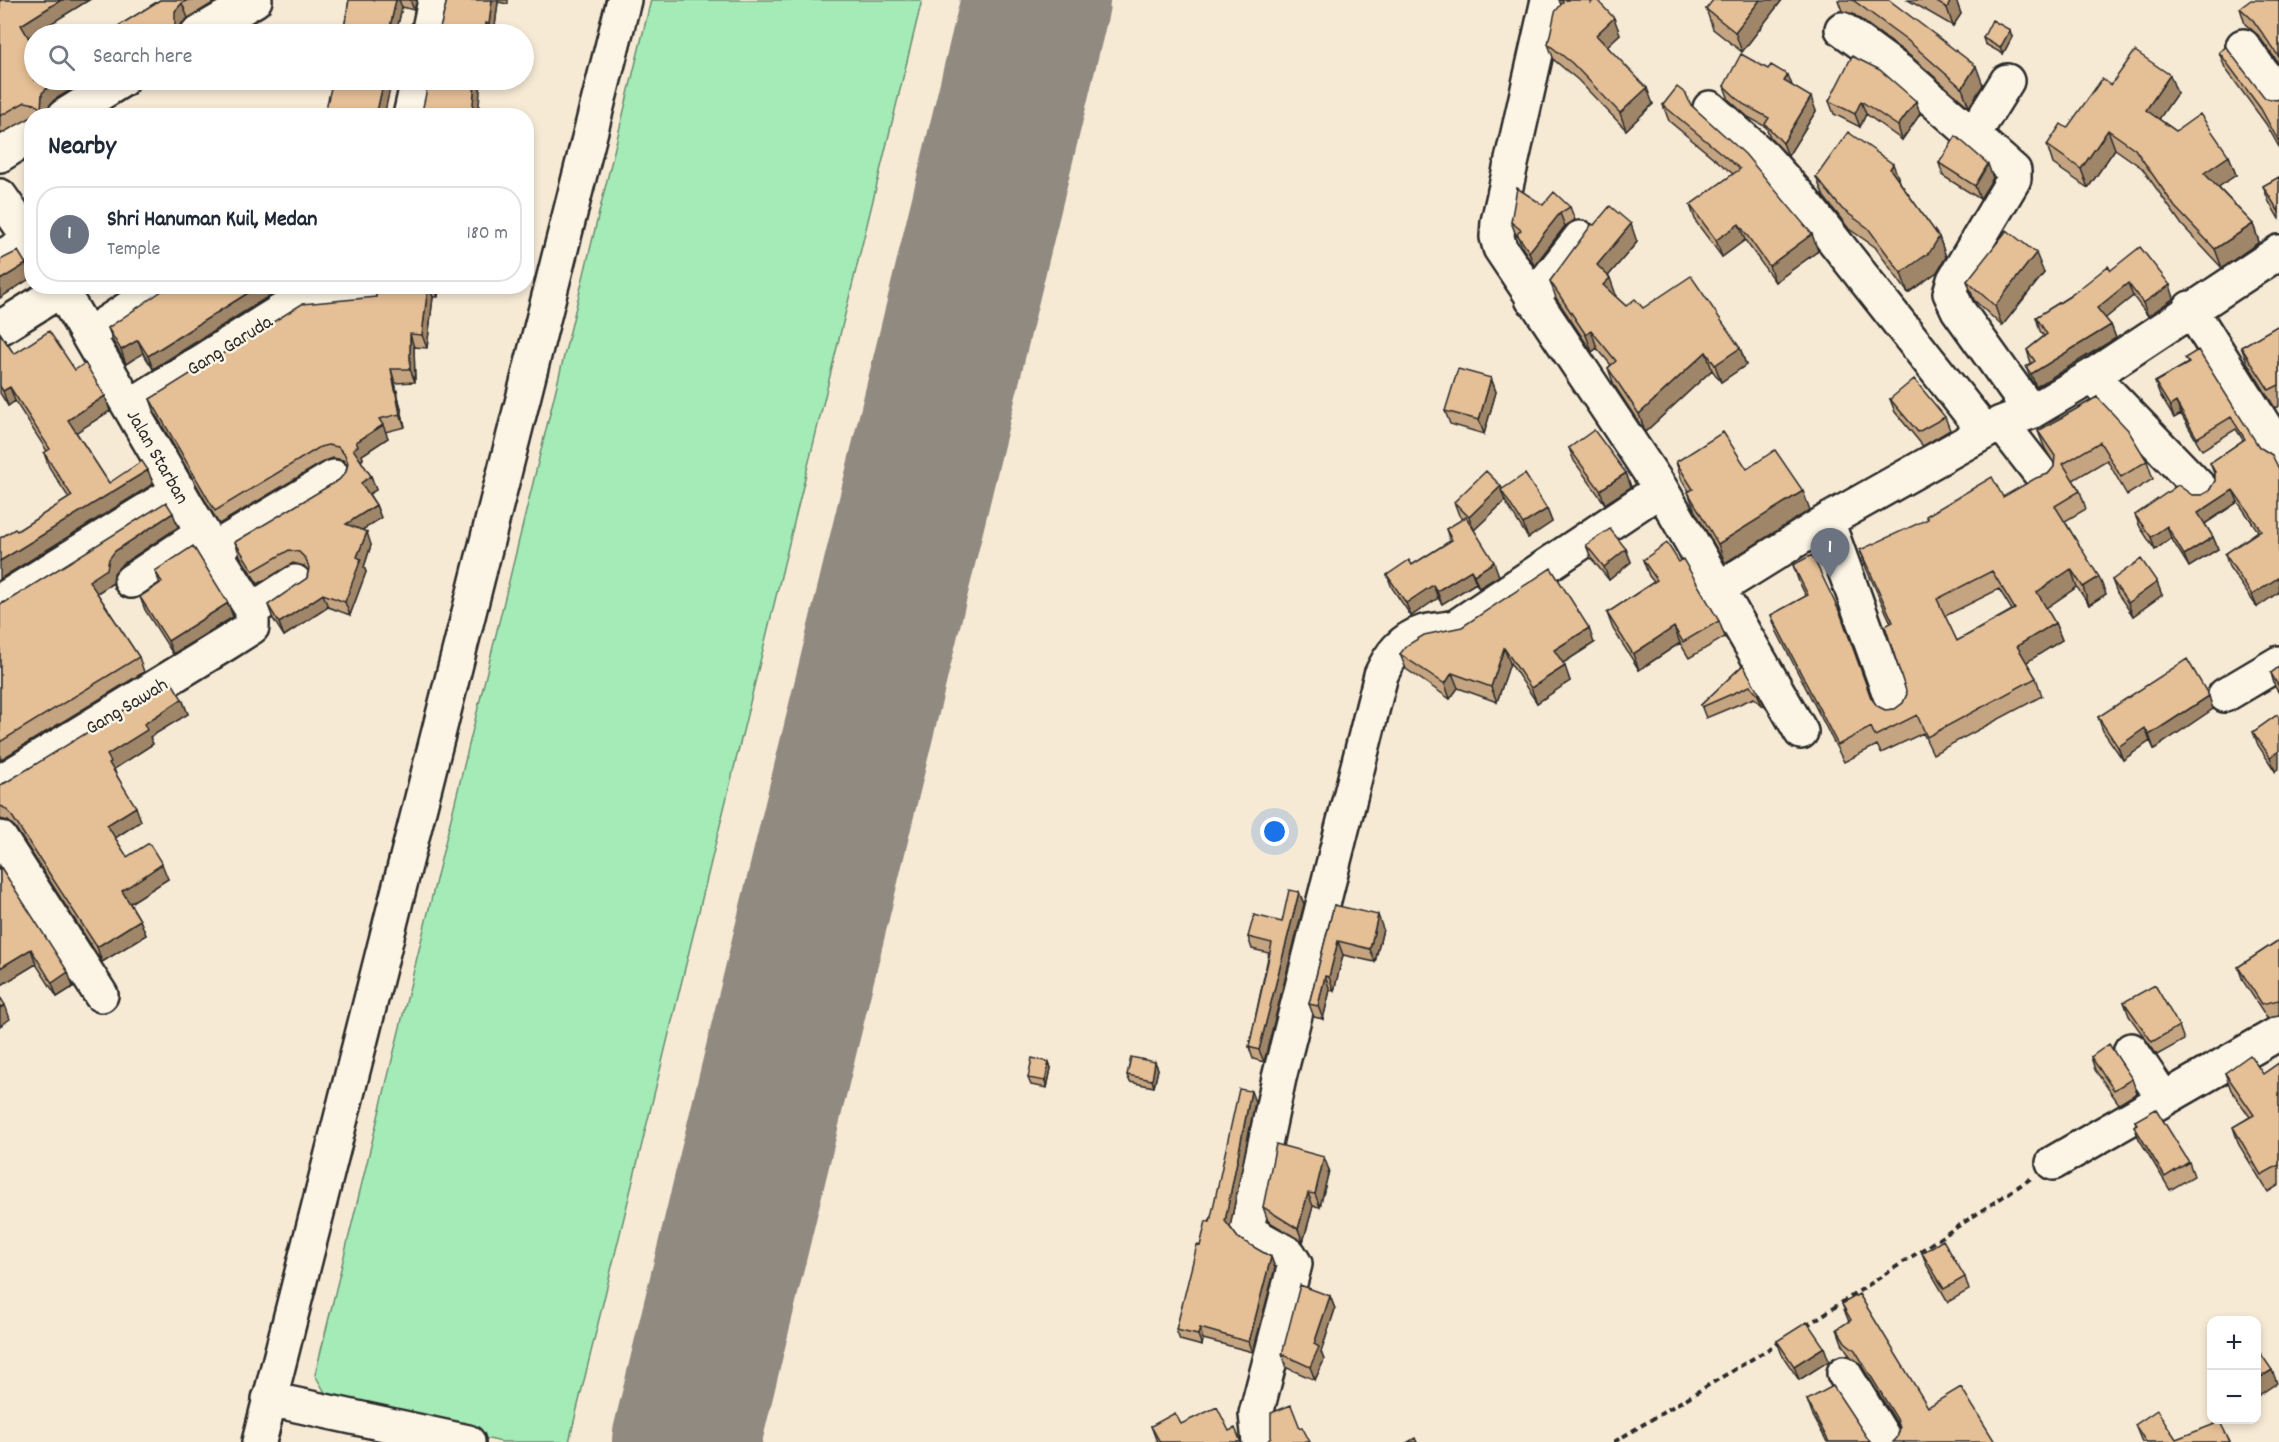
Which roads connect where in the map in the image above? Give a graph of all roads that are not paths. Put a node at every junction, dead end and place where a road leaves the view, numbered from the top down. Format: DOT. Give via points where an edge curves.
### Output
graph roads {
  1 [pos="255,0"];
  2 [pos="435,0"];
  3 [pos="624,0"];
  4 [pos="1548,0"];
  5 [pos="214,24"];
  6 [pos="430,24"];
  7 [pos="1842,30"];
  8 [pos="2243,46"];
  9 [pos="2007,81"];
  10 [pos="106,90"];
  11 [pos="416,90"];
  12 [pos="2279,97"];
  13 [pos="77,108"];
  14 [pos="412,108"];
  15 [pos="1710,108"];
  16 [pos="1974,134"];
  17 [pos="24,140"];
  18 [pos="0,155"];
  19 [pos="0,196"];
  20 [pos="24,231"];
  21 [pos="1580,238"];
  22 [pos="24,245"];
  23 [pos="2279,252"];
  24 [pos="0,258"];
  25 [pos="51,294"];
  26 [pos="64,294"];
  27 [pos="150,294"];
  28 [pos="309,294"];
  29 [pos="1532,299"];
  30 [pos="2190,308"];
  31 [pos="0,328"];
  32 [pos="88,335"];
  33 [pos="2092,376"];
  34 [pos="130,406"];
  35 [pos="2005,422"];
  36 [pos="2279,449"];
  37 [pos="334,477"];
  38 [pos="2043,477"];
  39 [pos="1661,489"];
  40 [pos="2201,489"];
  41 [pos="179,490"];
  42 [pos="1827,521"];
  43 [pos="208,541"];
  44 [pos="131,580"];
  45 [pos="295,582"];
  46 [pos="1718,589"];
  47 [pos="0,601"];
  48 [pos="252,619"];
  49 [pos="2279,663"];
  50 [pos="2225,695"];
  51 [pos="1895,709"];
  52 [pos="1801,732"];
  53 [pos="0,782"];
  54 [pos="0,838"];
  55 [pos="101,995"];
  56 [pos="2279,1033"];
  57 [pos="2131,1050"];
  58 [pos="2164,1100"];
  59 [pos="2053,1163"];
  60 [pos="1844,1373"];
  61 [pos="269,1399"];
  62 [pos="259,1442"];
  63 [pos="468,1442"];
  64 [pos="1259,1442"];
  65 [pos="1886,1442"];
  1 -- 5 [label="street"];
  2 -- 6 [label="street"];
  3 -- 61 [label="street"];
  4 -- 29 [label="street" via="1497,237 1505,259"];
  7 -- 16 [label="street" via="1886,59"];
  8 -- 12 [label="street"];
  9 -- 16 [label="street"];
  10 -- 13 [label="street"];
  11 -- 14 [label="street"];
  15 -- 35 [label="street" via="1758,150"];
  16 -- 35 [label="street" via="2007,162 2014,171 2014,179 1950,293"];
  17 -- 18 [label="street"];
  19 -- 20 [label="street"];
  21 -- 29 [label="street"];
  22 -- 24 [label="street"];
  23 -- 30 [label="street"];
  25 -- 31 [label="street"];
  26 -- 32 [label="street, Jalan Starban"];
  27 -- 32 [label="street"];
  28 -- 34 [label="street, Gang Garuda"];
  29 -- 39 [label="street"];
  30 -- 33 [label="street"];
  30 -- 36 [label="street"];
  32 -- 34 [label="street, Jalan Starban"];
  33 -- 35 [label="street"];
  33 -- 40 [label="street"];
  34 -- 41 [label="street, Jalan Starban"];
  35 -- 38 [label="street"];
  35 -- 42 [label="street"];
  37 -- 43 [label="street"];
  39 -- 46 [label="street"];
  39 -- 64 [label="street" via="1456,626 1424,632 1403,643 1385,665 1279,1078 1247,1228 1289,1254 1295,1264 1256,1414"];
  41 -- 43 [label="street, Jalan Starban"];
  41 -- 47 [label="street"];
  42 -- 46 [label="street"];
  42 -- 51 [label="street"];
  43 -- 44 [label="street"];
  43 -- 48 [label="street, Jalan Starban"];
  45 -- 48 [label="street, Gang Sawah"];
  46 -- 52 [label="street"];
  48 -- 53 [label="street, Gang Sawah"];
  49 -- 50 [label="street"];
  54 -- 55 [label="street"];
  56 -- 58 [label="street"];
  57 -- 58 [label="street"];
  58 -- 59 [label="street"];
  60 -- 65 [label="street"];
  61 -- 62 [label="street"];
  61 -- 63 [label="street"];
}
